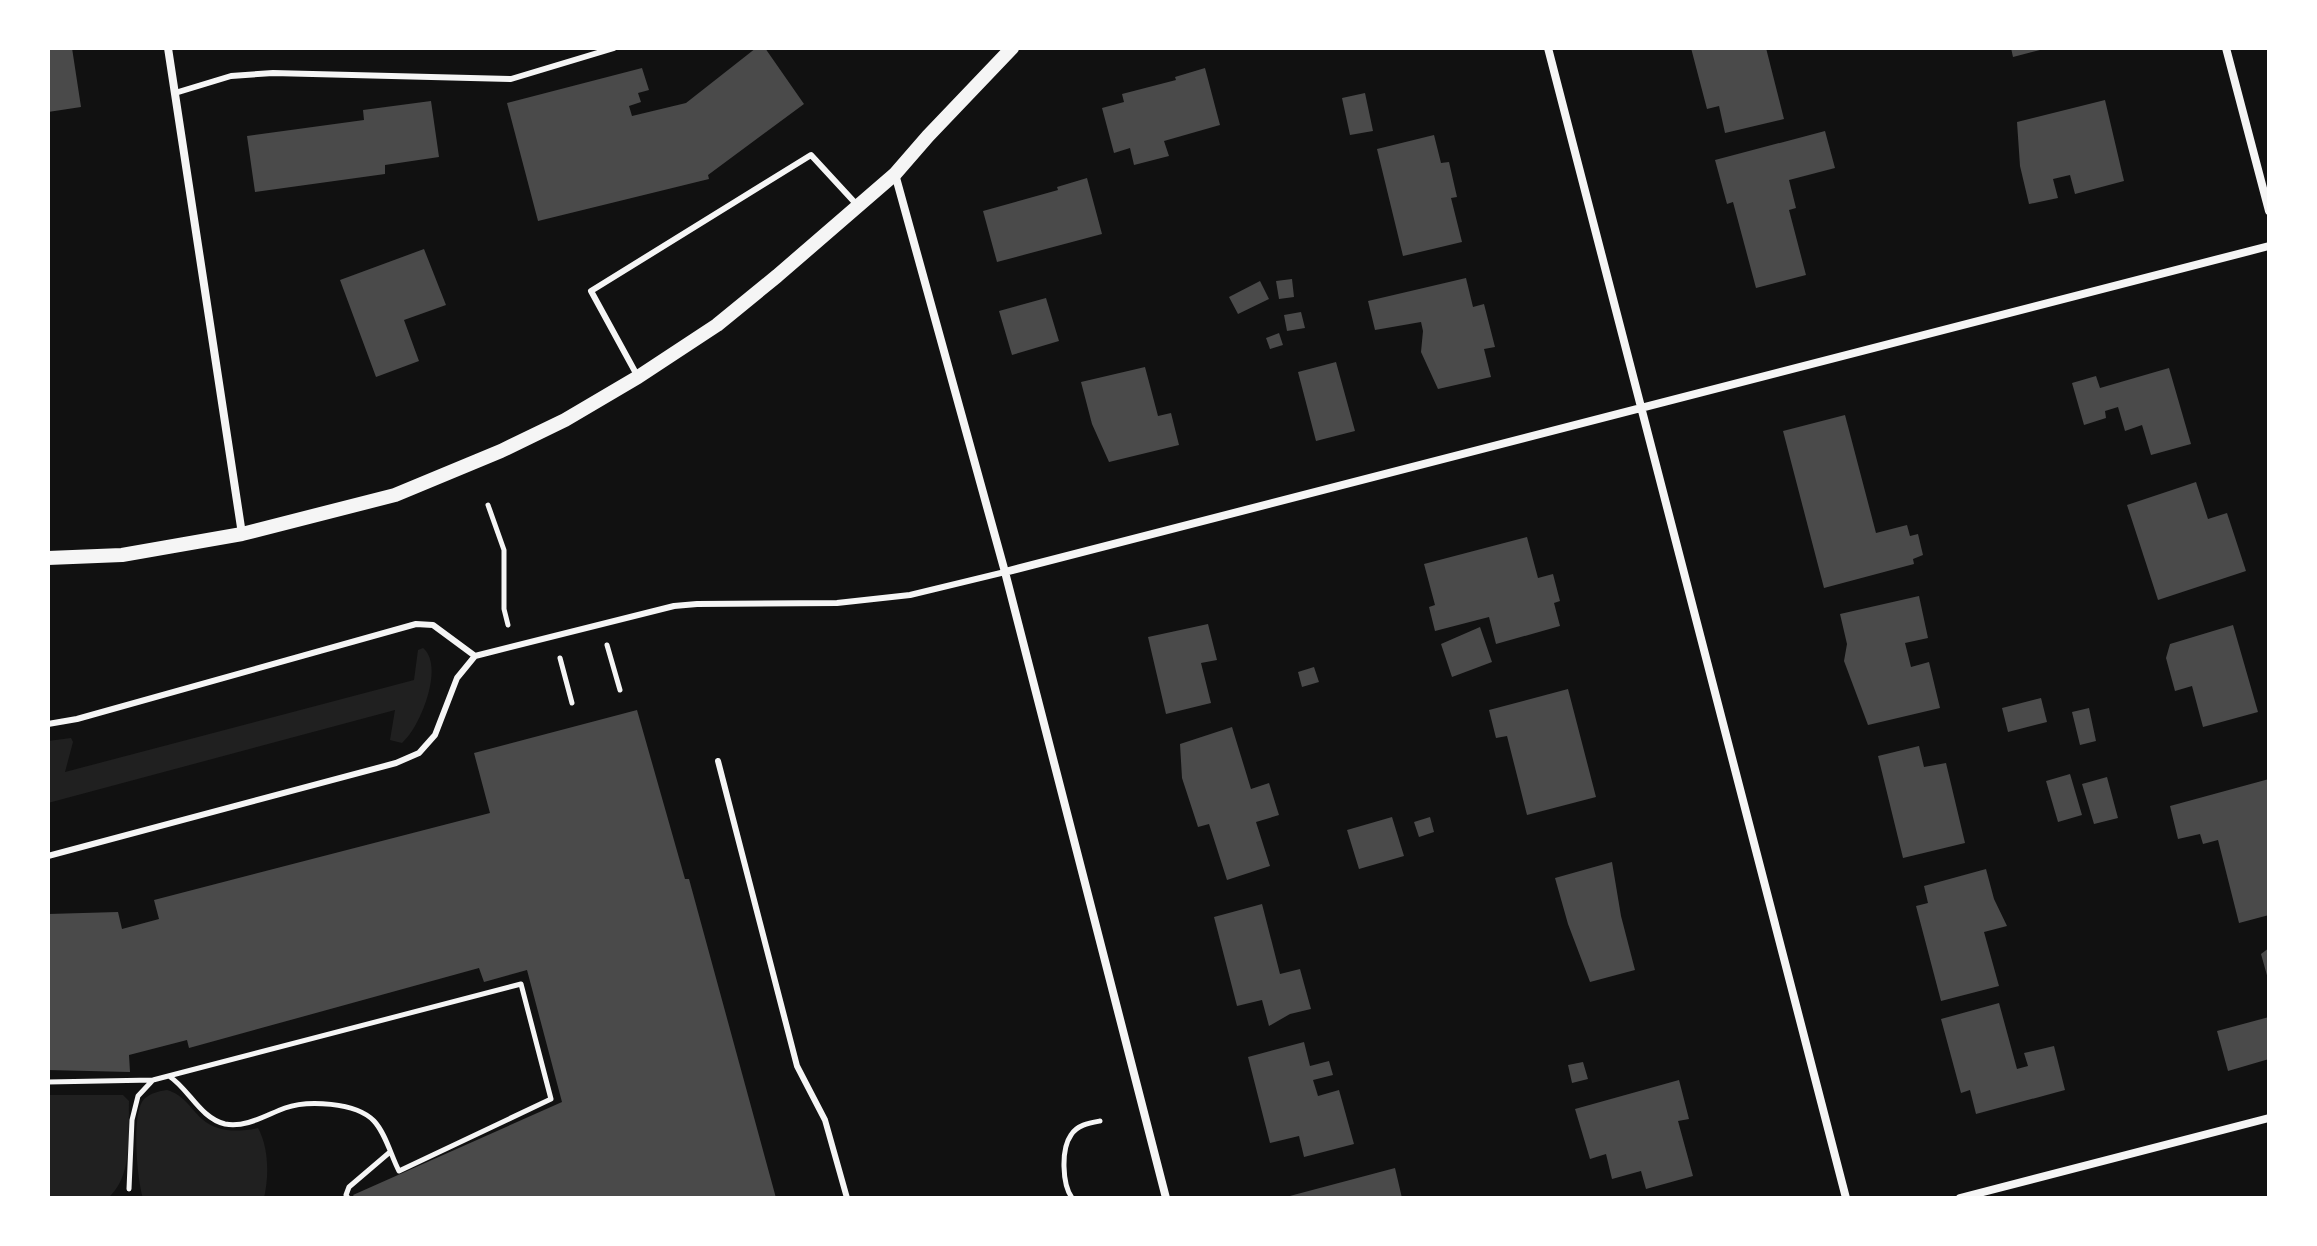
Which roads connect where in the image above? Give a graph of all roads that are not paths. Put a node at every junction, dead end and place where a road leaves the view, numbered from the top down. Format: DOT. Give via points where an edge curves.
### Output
graph roads {
  1 [pos="168,48"];
  2 [pos="614,48"];
  3 [pos="1012,48"];
  4 [pos="1548,48"];
  5 [pos="2226,48"];
  6 [pos="175,93"];
  7 [pos="895,174"];
  8 [pos="858,206"];
  9 [pos="2269,211"];
  10 [pos="2269,246"];
  11 [pos="638,377"];
  12 [pos="1641,407"];
  13 [pos="242,534"];
  14 [pos="48,558"];
  15 [pos="1005,572"];
  16 [pos="475,656"];
  17 [pos="48,724"];
  18 [pos="718,761"];
  19 [pos="48,856"];
  20 [pos="2269,1118"];
  21 [pos="847,1198"];
  22 [pos="1166,1198"];
  23 [pos="1846,1198"];
  24 [pos="1960,1198"];
  1 -- 6 [label="street"];
  2 -- 6 [label="lane" via="511,79 273,73 231,76"];
  3 -- 7 [label="street"];
  4 -- 12 [label="street"];
  5 -- 9 [label="street"];
  6 -- 13 [label="street"];
  7 -- 8 [label="street"];
  7 -- 15 [label="street"];
  8 -- 11 [label="street" via="717,325"];
  8 -- 11 [label="lane" via="811,155 591,291"];
  10 -- 12 [label="street"];
  11 -- 13 [label="street" via="514,445 395,495"];
  12 -- 15 [label="street"];
  12 -- 23 [label="street"];
  13 -- 14 [label="street" via="122,555"];
  15 -- 16 [label="lane" via="910,595 837,603 674,606"];
  15 -- 22 [label="street"];
  16 -- 17 [label="lane" via="433,625 416,624"];
  16 -- 19 [label="lane" via="457,678 435,735 419,753"];
  18 -- 21 [label="lane" via="797,1066 825,1120"];
  20 -- 24 [label="street"];
}
